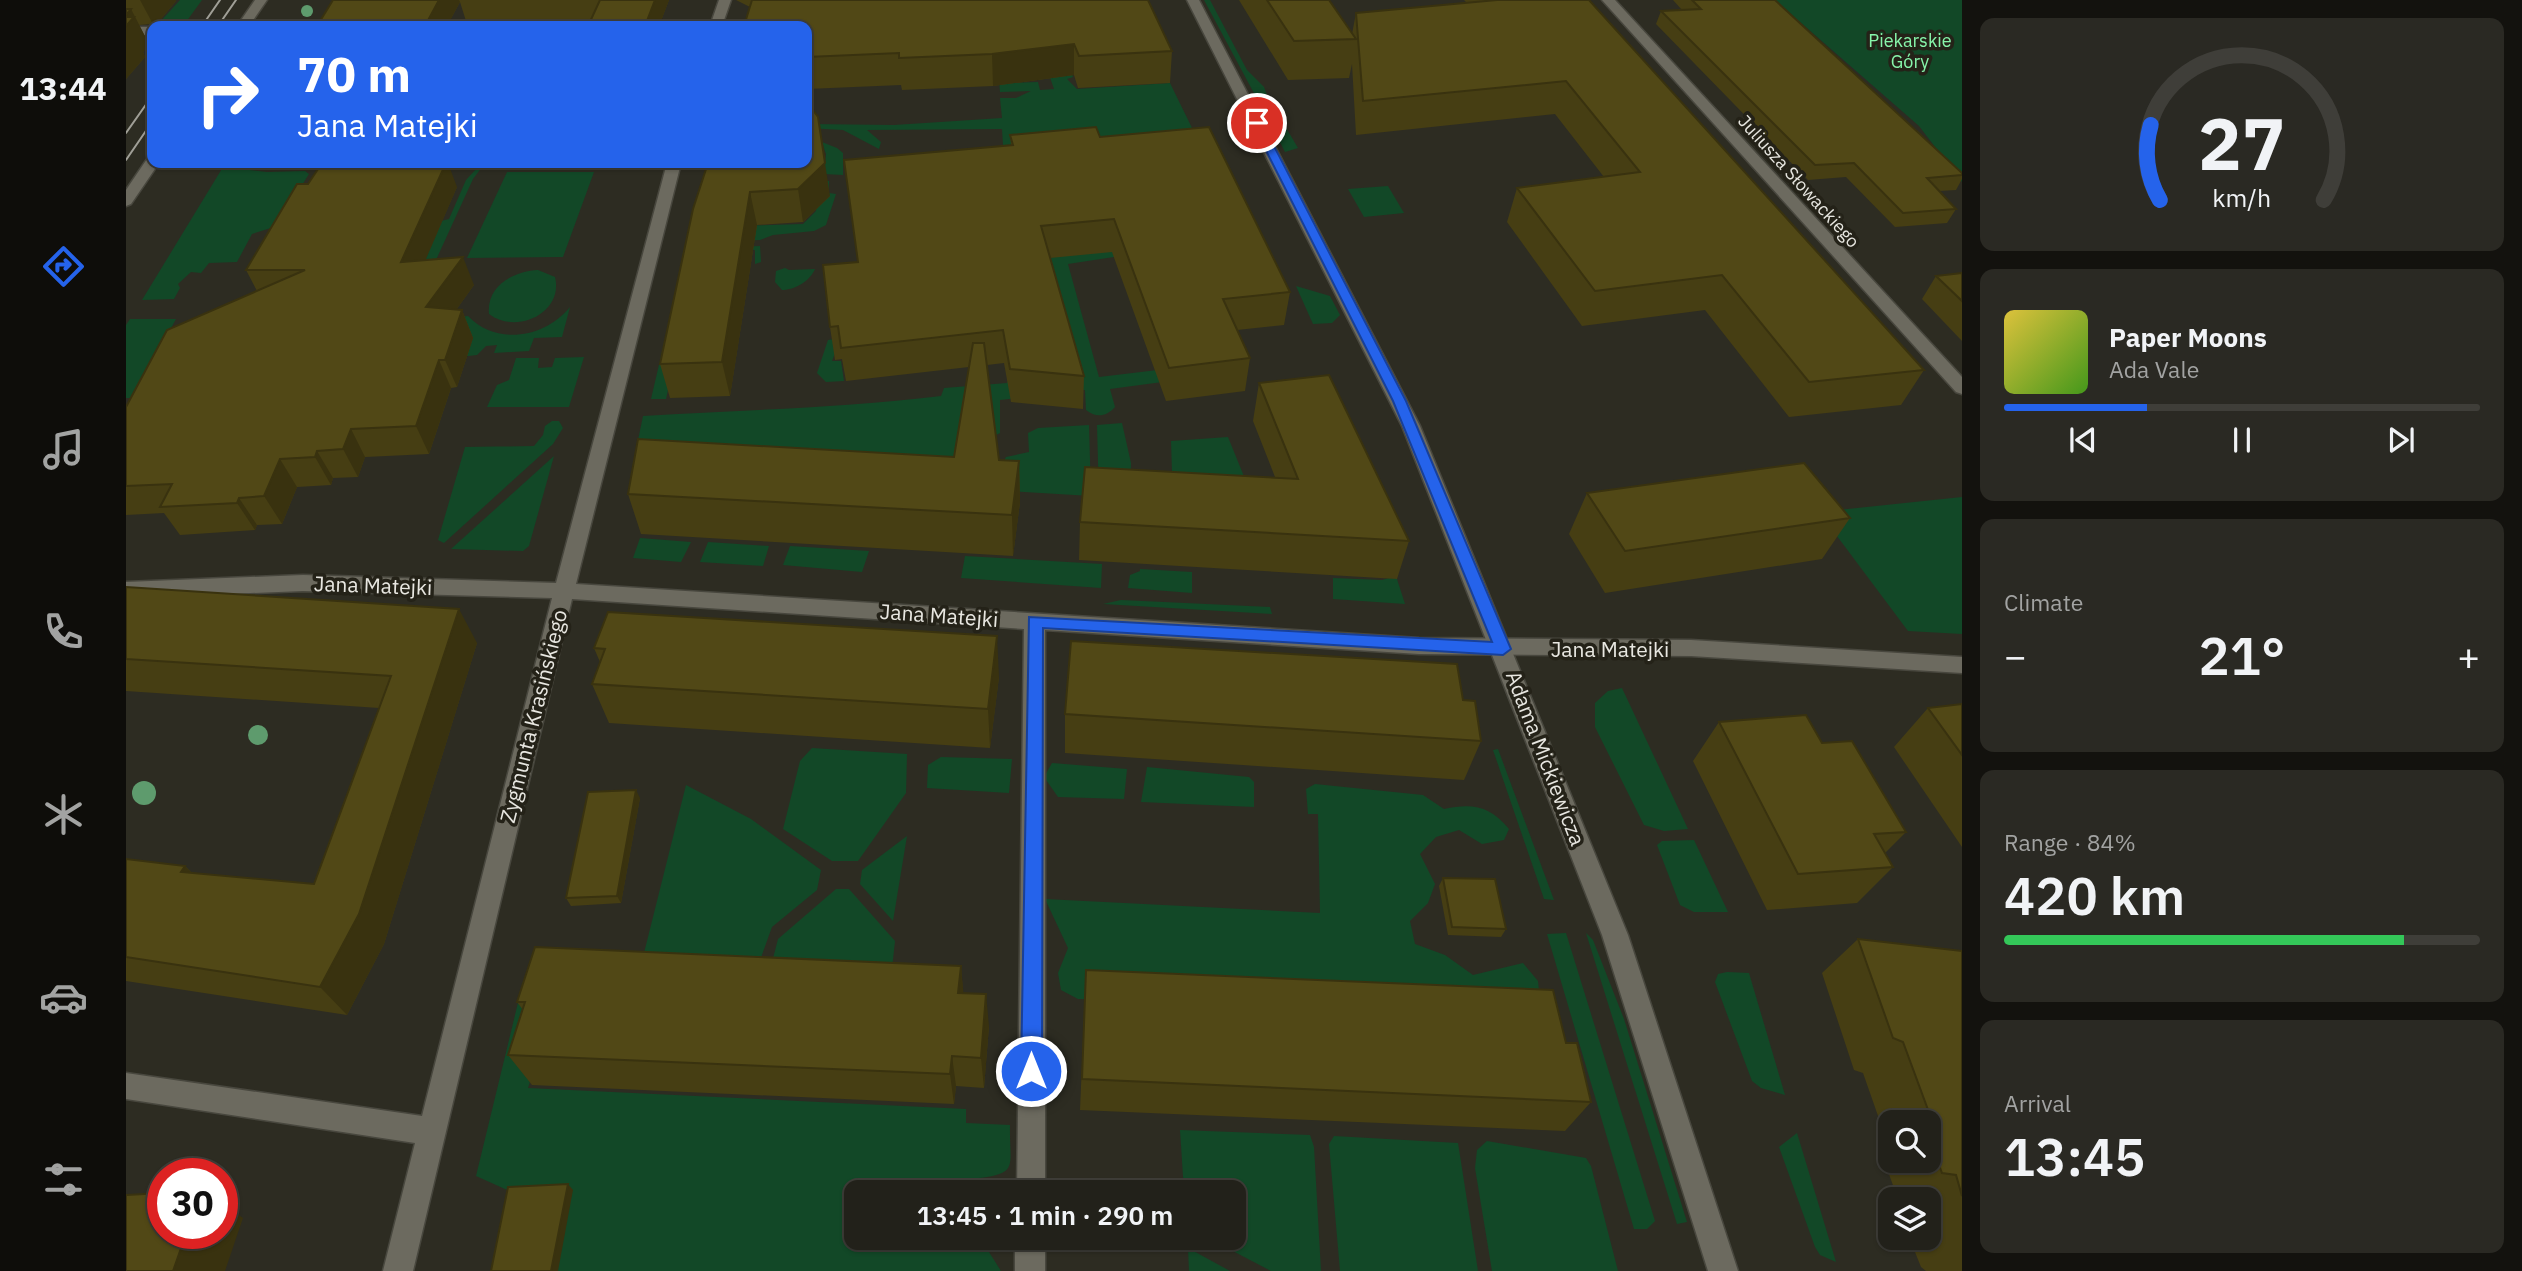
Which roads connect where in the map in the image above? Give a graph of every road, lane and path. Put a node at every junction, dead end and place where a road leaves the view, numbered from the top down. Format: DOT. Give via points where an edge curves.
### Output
graph roads {
  1 [pos="261,0"];
  2 [pos="725,0"];
  3 [pos="1193,0"];
  4 [pos="1608,0"];
  5 [pos="246,21"];
  6 [pos="718,21"];
  7 [pos="126,31"];
  8 [pos="147,31"];
  9 [pos="148,168"];
  10 [pos="673,168"];
  11 [pos="126,201"];
  12 [pos="1962,388"];
  13 [pos="126,590"];
  14 [pos="564,592"];
  15 [pos="1035,621"];
  16 [pos="1503,649"];
  17 [pos="1962,665"];
  18 [pos="126,1086"];
  19 [pos="430,1131"];
  20 [pos="1031,1180"];
  21 [pos="1031,1250"];
  22 [pos="398,1271"];
  23 [pos="1030,1271"];
  24 [pos="1723,1271"];
  1 -- 5 [label="street"];
  2 -- 6 [label="street"];
  3 -- 16 [label="street, Adama Mickiewicza" via="1399,401"];
  4 -- 12 [label="street, Juliusza Słowackiego"];
  7 -- 8 [label="street"];
  9 -- 11 [label="street"];
  10 -- 14 [label="street, Zygmunta Krasińskiego"];
  13 -- 14 [label="street, Jana Matejki" via="303,583"];
  14 -- 15 [label="street, Jana Matejki"];
  14 -- 19 [label="street, Zygmunta Krasińskiego"];
  15 -- 16 [label="street, Jana Matejki"];
  15 -- 20 [label="street"];
  16 -- 17 [label="street, Jana Matejki" via="1691,648"];
  16 -- 24 [label="street, Adama Mickiewicza" via="1615,935"];
  18 -- 19 [label="street"];
  19 -- 22 [label="street, Zygmunta Krasińskiego"];
  21 -- 23 [label="street"];
}
